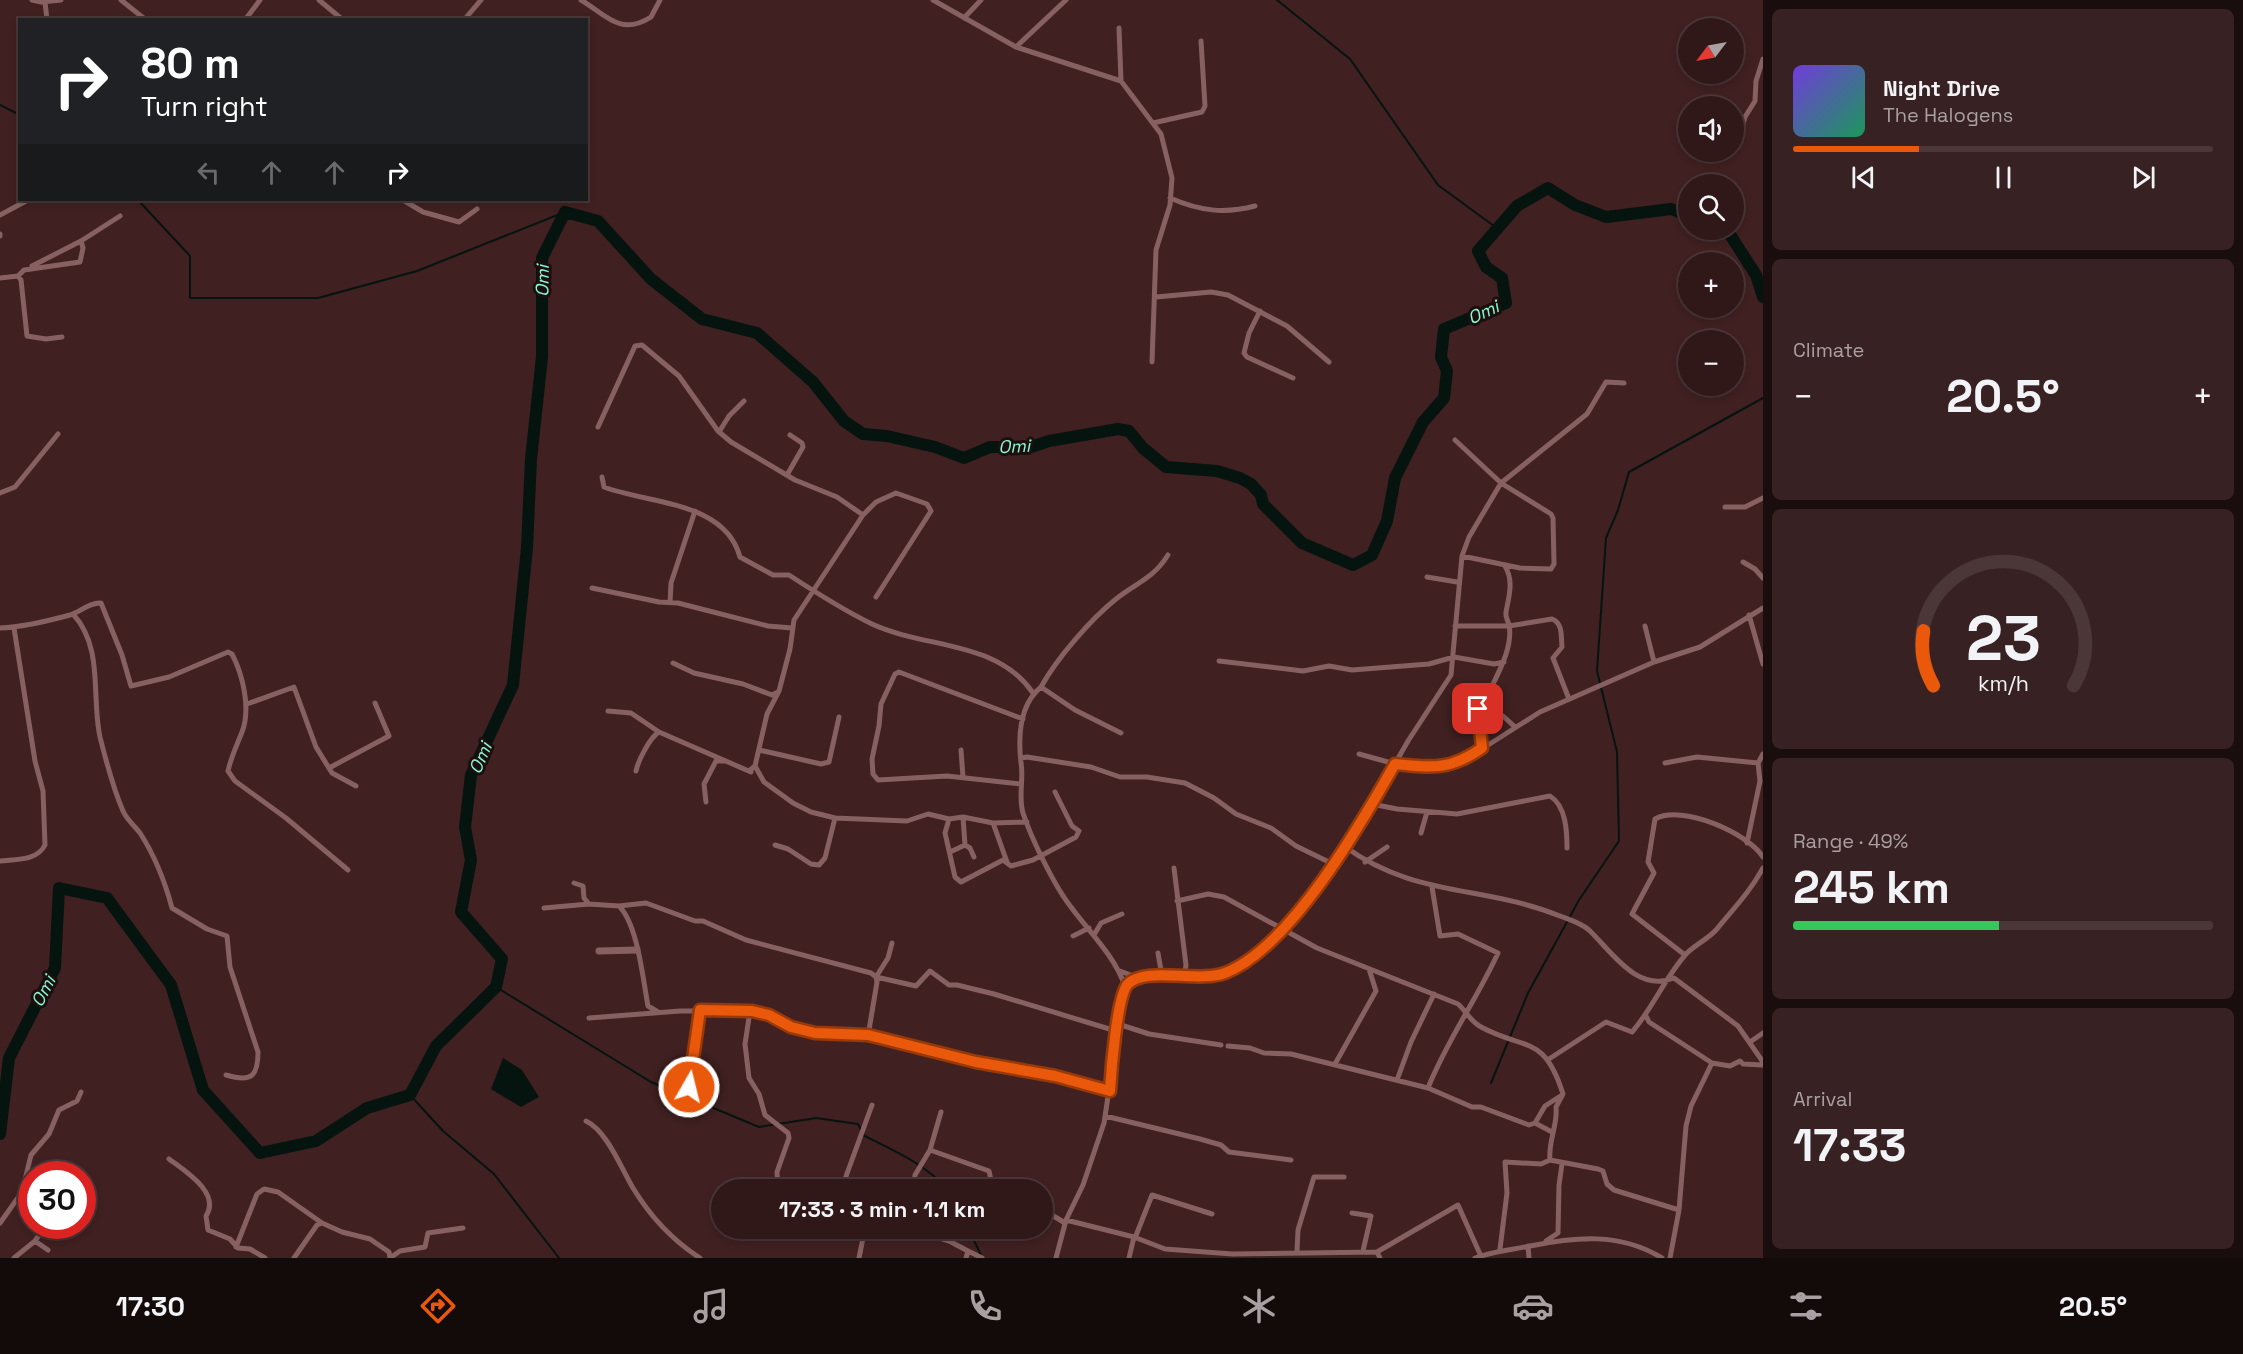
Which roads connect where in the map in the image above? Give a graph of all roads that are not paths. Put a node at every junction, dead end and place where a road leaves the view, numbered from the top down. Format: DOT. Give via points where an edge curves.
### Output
graph roads {
  1 [pos="32,0"];
  2 [pos="61,0"];
  3 [pos="121,0"];
  4 [pos="260,0"];
  5 [pos="319,0"];
  6 [pos="481,0"];
  7 [pos="581,0"];
  8 [pos="660,0"];
  9 [pos="933,0"];
  10 [pos="981,0"];
  11 [pos="1066,0"];
  12 [pos="45,2"];
  13 [pos="47,18"];
  14 [pos="144,18"];
  15 [pos="246,18"];
  16 [pos="341,18"];
  17 [pos="466,18"];
  18 [pos="964,18"];
  19 [pos="1119,28"];
  20 [pos="1201,41"];
  21 [pos="1016,47"];
  22 [pos="1763,58"];
  23 [pos="1121,81"];
  24 [pos="1744,120"];
  25 [pos="1153,123"];
  26 [pos="1170,198"];
  27 [pos="26,201"];
  28 [pos="405,201"];
  29 [pos="1255,206"];
  30 [pos="477,208"];
  31 [pos="0,215"];
  32 [pos="120,216"];
  33 [pos="81,241"];
  34 [pos="24,270"];
  35 [pos="18,276"];
  36 [pos="0,278"];
  37 [pos="1156,297"];
  38 [pos="1260,311"];
  39 [pos="62,337"];
  40 [pos="1152,362"];
  41 [pos="1329,362"];
  42 [pos="1293,378"];
  43 [pos="1624,383"];
  44 [pos="744,401"];
  45 [pos="598,427"];
  46 [pos="719,432"];
  47 [pos="58,434"];
  48 [pos="790,435"];
  49 [pos="1455,440"];
  50 [pos="787,475"];
  51 [pos="603,477"];
  52 [pos="1502,483"];
  53 [pos="0,493"];
  54 [pos="1763,498"];
  55 [pos="1725,507"];
  56 [pos="695,511"];
  57 [pos="863,515"];
  58 [pos="1168,555"];
  59 [pos="1462,556"];
  60 [pos="1743,562"];
  61 [pos="1505,566"];
  62 [pos="1427,577"];
  63 [pos="1763,578"];
  64 [pos="1457,582"];
  65 [pos="592,588"];
  66 [pos="814,591"];
  67 [pos="876,597"];
  68 [pos="670,603"];
  69 [pos="1763,608"];
  70 [pos="73,614"];
  71 [pos="1749,615"];
  72 [pos="1455,626"];
  73 [pos="1509,626"];
  74 [pos="1645,626"];
  75 [pos="0,628"];
  76 [pos="14,628"];
  77 [pos="792,628"];
  78 [pos="1761,646"];
  79 [pos="1454,657"];
  80 [pos="1219,661"];
  81 [pos="1504,662"];
  82 [pos="1654,662"];
  83 [pos="673,663"];
  84 [pos="1763,664"];
  85 [pos="1041,687"];
  86 [pos="779,691"];
  87 [pos="1034,693"];
  88 [pos="1569,699"];
  89 [pos="1490,700"];
  90 [pos="375,703"];
  91 [pos="246,704"];
  92 [pos="608,711"];
  93 [pos="839,717"];
  94 [pos="1023,719"];
  95 [pos="1515,727"];
  96 [pos="659,732"];
  97 [pos="1121,733"];
  98 [pos="1482,748"];
  99 [pos="759,750"];
  100 [pos="961,750"];
  101 [pos="1359,754"];
  102 [pos="1763,754"];
  103 [pos="1021,758"];
  104 [pos="726,761"];
  105 [pos="1665,763"];
  106 [pos="1758,763"];
  107 [pos="1395,764"];
  108 [pos="755,766"];
  109 [pos="329,768"];
  110 [pos="636,771"];
  111 [pos="749,771"];
  112 [pos="758,775"];
  113 [pos="963,777"];
  114 [pos="1022,784"];
  115 [pos="356,786"];
  116 [pos="1055,792"];
  117 [pos="706,802"];
  118 [pos="1372,804"];
  119 [pos="1427,812"];
  120 [pos="963,817"];
  121 [pos="835,818"];
  122 [pos="949,819"];
  123 [pos="1027,822"];
  124 [pos="993,823"];
  125 [pos="1421,833"];
  126 [pos="1745,841"];
  127 [pos="774,844"];
  128 [pos="965,844"];
  129 [pos="1344,846"];
  130 [pos="1387,847"];
  131 [pos="1567,848"];
  132 [pos="950,852"];
  133 [pos="1041,854"];
  134 [pos="974,857"];
  135 [pos="1763,857"];
  136 [pos="0,861"];
  137 [pos="1007,862"];
  138 [pos="1365,862"];
  139 [pos="1333,864"];
  140 [pos="1174,868"];
  141 [pos="1763,868"];
  142 [pos="348,870"];
  143 [pos="574,883"];
  144 [pos="1432,887"];
  145 [pos="1177,901"];
  146 [pos="589,904"];
  147 [pos="619,906"];
  148 [pos="544,908"];
  149 [pos="1122,914"];
  150 [pos="1089,928"];
  151 [pos="1286,929"];
  152 [pos="1094,934"];
  153 [pos="1073,936"];
  154 [pos="892,943"];
  155 [pos="637,950"];
  156 [pos="599,951"];
  157 [pos="1158,953"];
  158 [pos="1685,955"];
  159 [pos="1367,967"];
  160 [pos="1120,971"];
  161 [pos="1162,976"];
  162 [pos="876,977"];
  163 [pos="1136,977"];
  164 [pos="1184,977"];
  165 [pos="1664,983"];
  166 [pos="1125,986"];
  167 [pos="1434,994"];
  168 [pos="700,1010"];
  169 [pos="750,1011"];
  170 [pos="1467,1012"];
  171 [pos="659,1013"];
  172 [pos="1646,1016"];
  173 [pos="589,1018"];
  174 [pos="1118,1024"];
  175 [pos="1116,1031"];
  176 [pos="1763,1033"];
  177 [pos="868,1035"];
  178 [pos="1750,1042"];
  179 [pos="1221,1045"];
  180 [pos="1228,1046"];
  181 [pos="1549,1059"];
  182 [pos="1763,1063"];
  183 [pos="1335,1064"];
  184 [pos="1712,1064"];
  185 [pos="226,1075"];
  186 [pos="1397,1080"];
  187 [pos="689,1087"];
  188 [pos="1428,1088"];
  189 [pos="1110,1091"];
  190 [pos="81,1092"];
  191 [pos="1563,1094"];
  192 [pos="872,1105"];
  193 [pos="941,1112"];
  194 [pos="1106,1116"];
  195 [pos="586,1121"];
  196 [pos="1535,1123"];
  197 [pos="1552,1132"];
  198 [pos="930,1150"];
  199 [pos="169,1159"];
  200 [pos="1291,1160"];
  201 [pos="1550,1160"];
  202 [pos="1562,1164"];
  203 [pos="1344,1178"];
  204 [pos="777,1179"];
  205 [pos="846,1179"];
  206 [pos="914,1179"];
  207 [pos="991,1179"];
  208 [pos="1679,1210"];
  209 [pos="1352,1213"];
  210 [pos="1212,1214"];
  211 [pos="1053,1215"];
  212 [pos="1066,1222"];
  213 [pos="0,1223"];
  214 [pos="322,1223"];
  215 [pos="463,1228"];
  216 [pos="1135,1237"];
  217 [pos="863,1239"];
  218 [pos="942,1239"];
  219 [pos="35,1241"];
  220 [pos="1545,1242"];
  221 [pos="1528,1246"];
  222 [pos="236,1247"];
  223 [pos="1500,1249"];
  224 [pos="48,1250"];
  225 [pos="1203,1250"];
  226 [pos="968,1251"];
  227 [pos="1296,1251"];
  228 [pos="1362,1251"];
  229 [pos="1377,1251"];
  230 [pos="1329,1256"];
  231 [pos="1477,1256"];
  232 [pos="14,1258"];
  233 [pos="265,1258"];
  234 [pos="294,1258"];
  235 [pos="390,1258"];
  236 [pos="700,1258"];
  237 [pos="859,1258"];
  238 [pos="966,1258"];
  239 [pos="982,1258"];
  240 [pos="1056,1258"];
  241 [pos="1129,1258"];
  242 [pos="1204,1258"];
  243 [pos="1380,1258"];
  244 [pos="1529,1258"];
  245 [pos="1662,1258"];
  246 [pos="1670,1258"];
  1 -- 12 [label="street"];
  2 -- 12 [label="street"];
  3 -- 14 [label="street"];
  4 -- 15 [label="street"];
  5 -- 16 [label="street"];
  6 -- 17 [label="street"];
  7 -- 8 [label="street" via="607,21 632,24 651,16"];
  9 -- 18 [label="street"];
  10 -- 18 [label="street"];
  11 -- 21 [label="street"];
  12 -- 13 [label="street"];
  18 -- 21 [label="street"];
  19 -- 23 [label="street"];
  20 -- 25 [label="street" via="1205,106 1202,112"];
  21 -- 23 [label="street"];
  22 -- 24 [label="street" via="1755,101"];
  23 -- 25 [label="street"];
  25 -- 26 [label="street" via="1168,156"];
  26 -- 29 [label="street" via="1189,207 1221,212"];
  26 -- 37 [label="street" via="1156,250"];
  27 -- 31 [label="street"];
  28 -- 30 [label="street" via="423,212 459,222"];
  32 -- 33 [label="street"];
  33 -- 34 [label="street"];
  33 -- 34 [label="street" via="80,262"];
  34 -- 35 [label="street"];
  35 -- 36 [label="street"];
  35 -- 39 [label="street" via="26,334 46,339"];
  37 -- 38 [label="street" via="1211,292 1228,295"];
  37 -- 40 [label="street" via="1150,335"];
  38 -- 41 [label="street" via="1299,334"];
  38 -- 42 [label="street" via="1244,353"];
  43 -- 52 [label="street" via="1606,382 1587,414"];
  44 -- 46 [label="street"];
  45 -- 46 [label="street" via="635,346 642,345 679,376"];
  46 -- 50 [label="street"];
  47 -- 53 [label="street" via="15,487"];
  48 -- 50 [label="street" via="802,447"];
  49 -- 52 [label="street"];
  50 -- 57 [label="street" via="837,497"];
  51 -- 56 [label="street" via="604,487"];
  52 -- 59 [label="street"];
  52 -- 61 [label="street" via="1553,518 1551,569"];
  54 -- 55 [label="street" via="1746,507"];
  56 -- 66 [label="street" via="736,541 740,557 773,574 789,575"];
  56 -- 68 [label="street" via="671,583"];
  57 -- 66 [label="street"];
  57 -- 67 [label="street" via="876,502 896,493 927,504 931,511"];
  58 -- 85 [label="street" via="1144,582 1116,599"];
  59 -- 61 [label="street"];
  59 -- 64 [label="street"];
  60 -- 63 [label="street"];
  61 -- 73 [label="street" via="1510,576 1506,614"];
  62 -- 64 [label="street"];
  64 -- 72 [label="street"];
  65 -- 68 [label="street"];
  66 -- 77 [label="street"];
  66 -- 87 [label="street" via="874,624 1001,662 1024,679"];
  68 -- 77 [label="street"];
  69 -- 71 [label="street"];
  70 -- 76 [label="street"];
  70 -- 91 [label="street" via="101,603 131,686 169,677 228,652 232,654"];
  70 -- 185 [label="street" via="92,652 100,735 123,812 163,876 172,908 227,936 230,967 258,1052 258,1066 250,1077 242,1080"];
  71 -- 78 [label="street"];
  71 -- 82 [label="street" via="1700,647"];
  72 -- 73 [label="street"];
  72 -- 79 [label="street"];
  73 -- 81 [label="street"];
  73 -- 88 [label="street" via="1557,621 1562,647 1553,658"];
  74 -- 82 [label="street"];
  75 -- 76 [label="street"];
  76 -- 136 [label="street" via="43,791 45,845 35,856"];
  77 -- 86 [label="street"];
  78 -- 84 [label="street"];
  79 -- 80 [label="street" via="1429,664 1352,670 1329,666 1303,671"];
  79 -- 81 [label="street"];
  79 -- 107 [label="street" via="1451,675"];
  81 -- 89 [label="street" via="1493,684 1495,697"];
  82 -- 88 [label="street"];
  83 -- 86 [label="street" via="694,673 772,695"];
  85 -- 87 [label="street"];
  85 -- 97 [label="street"];
  86 -- 99 [label="street" via="767,714"];
  87 -- 94 [label="street"];
  88 -- 95 [label="street"];
  89 -- 95 [label="street" via="1498,717 1503,716"];
  89 -- 98 [label="street" via="1478,709"];
  90 -- 109 [label="street" via="389,736"];
  91 -- 109 [label="street" via="294,687 316,747"];
  91 -- 142 [label="street" via="243,730 228,771 235,781"];
  92 -- 96 [label="street" via="631,712"];
  93 -- 99 [label="street" via="829,762 821,764"];
  94 -- 103 [label="street" via="1019,733"];
  94 -- 113 [label="street" via="899,672 895,674 880,704 873,774 878,780"];
  95 -- 98 [label="street"];
  96 -- 104 [label="street"];
  96 -- 110 [label="street" via="651,736"];
  98 -- 107 [label="street" via="1463,761 1448,765"];
  99 -- 108 [label="street"];
  100 -- 113 [label="street"];
  101 -- 107 [label="street"];
  102 -- 106 [label="street"];
  103 -- 114 [label="street"];
  103 -- 139 [label="street" via="1091,767 1120,777 1185,783"];
  104 -- 111 [label="street"];
  104 -- 117 [label="street" via="716,761 709,772 704,784"];
  105 -- 106 [label="street" via="1697,757"];
  106 -- 126 [label="street" via="1760,781"];
  107 -- 118 [label="street"];
  108 -- 111 [label="street"];
  108 -- 112 [label="street"];
  109 -- 115 [label="street"];
  111 -- 112 [label="street"];
  112 -- 121 [label="street" via="793,803"];
  113 -- 114 [label="street"];
  114 -- 123 [label="street"];
  116 -- 133 [label="street" via="1072,826 1079,831 1076,837"];
  118 -- 119 [label="street"];
  118 -- 129 [label="street"];
  119 -- 125 [label="street"];
  119 -- 131 [label="street" via="1457,814 1550,796 1556,800 1567,826"];
  120 -- 122 [label="street"];
  120 -- 124 [label="street"];
  120 -- 128 [label="street"];
  121 -- 122 [label="street" via="907,821 928,814"];
  121 -- 127 [label="street" via="825,858 819,865"];
  122 -- 132 [label="street" via="945,833"];
  123 -- 124 [label="street"];
  123 -- 133 [label="street"];
  124 -- 137 [label="street"];
  126 -- 135 [label="street"];
  126 -- 158 [label="street" via="1709,820 1676,814 1663,814 1656,819 1648,862 1654,873 1632,914"];
  128 -- 132 [label="street"];
  128 -- 134 [label="street"];
  129 -- 138 [label="street"];
  129 -- 139 [label="street"];
  130 -- 138 [label="street"];
  132 -- 137 [label="street" via="958,881 970,879 1003,860"];
  133 -- 137 [label="street" via="1011,866"];
  133 -- 150 [label="street" via="1069,906"];
  138 -- 144 [label="street"];
  139 -- 151 [label="street"];
  140 -- 145 [label="street"];
  141 -- 158 [label="street" via="1744,899"];
  143 -- 146 [label="street" via="583,886"];
  144 -- 165 [label="street" via="1542,909 1575,922 1630,970"];
  144 -- 170 [label="street" via="1440,936 1458,934 1498,953"];
  145 -- 151 [label="street" via="1208,894 1224,897"];
  145 -- 164 [label="street" via="1186,965"];
  146 -- 147 [label="street"];
  146 -- 148 [label="street"];
  147 -- 155 [label="street" via="625,912"];
  147 -- 162 [label="street" via="646,903 710,923 746,940 848,965"];
  149 -- 152 [label="street" via="1101,923"];
  150 -- 152 [label="street"];
  150 -- 153 [label="street"];
  151 -- 159 [label="street" via="1317,948"];
  151 -- 164 [label="street" via="1225,972"];
  152 -- 160 [label="street"];
  154 -- 162 [label="street"];
  155 -- 156 [label="street"];
  155 -- 171 [label="street" via="648,1006"];
  157 -- 161 [label="street"];
  158 -- 165 [label="street"];
  159 -- 167 [label="street"];
  159 -- 183 [label="street" via="1376,991"];
  160 -- 163 [label="street"];
  160 -- 166 [label="street"];
  161 -- 163 [label="street"];
  161 -- 164 [label="street"];
  162 -- 175 [label="street" via="916,986 930,971 949,985 994,994"];
  162 -- 177 [label="street"];
  163 -- 166 [label="street"];
  165 -- 172 [label="street"];
  165 -- 178 [label="street" via="1674,978 1738,1026"];
  166 -- 174 [label="street"];
  167 -- 170 [label="street"];
  167 -- 186 [label="street"];
  168 -- 169 [label="street"];
  168 -- 171 [label="street"];
  168 -- 187 [label="street"];
  169 -- 177 [label="street" via="815,1033"];
  169 -- 204 [label="street" via="745,1044 749,1078 765,1115 789,1138"];
  170 -- 181 [label="street" via="1469,1019 1482,1027 1516,1039"];
  170 -- 188 [label="street" via="1441,1055"];
  171 -- 173 [label="street"];
  172 -- 181 [label="street" via="1632,1032 1606,1022"];
  172 -- 184 [label="street" via="1649,1022"];
  174 -- 175 [label="street"];
  174 -- 179 [label="street" via="1149,1034"];
  175 -- 189 [label="street"];
  176 -- 178 [label="street"];
  177 -- 189 [label="street"];
  178 -- 182 [label="street"];
  180 -- 183 [label="street" via="1250,1047 1264,1053 1279,1051"];
  181 -- 191 [label="street"];
  182 -- 184 [label="street"];
  183 -- 186 [label="street"];
  184 -- 208 [label="street" via="1691,1106 1686,1126"];
  186 -- 188 [label="street"];
  188 -- 196 [label="street" via="1472,1107 1529,1125"];
  189 -- 194 [label="street"];
  190 -- 213 [label="street" via="77,1101 59,1110 49,1134 31,1155 22,1192"];
  191 -- 196 [label="street" via="1545,1106"];
  191 -- 197 [label="street" via="1556,1107 1558,1115"];
  192 -- 205 [label="street"];
  193 -- 198 [label="street"];
  194 -- 200 [label="street" via="1221,1145 1229,1152"];
  194 -- 212 [label="street"];
  195 -- 236 [label="street" via="595,1126 612,1148 633,1189 661,1227"];
  196 -- 197 [label="street"];
  197 -- 201 [label="street"];
  198 -- 206 [label="street"];
  198 -- 207 [label="street" via="989,1171"];
  199 -- 222 [label="street" via="189,1174 210,1201 208,1230 230,1239"];
  201 -- 202 [label="street"];
  201 -- 223 [label="street" via="1542,1164 1506,1162 1507,1192"];
  202 -- 208 [label="street" via="1598,1169 1614,1190"];
  202 -- 220 [label="street" via="1558,1233"];
  203 -- 227 [label="street" via="1314,1177 1298,1230"];
  208 -- 246 [label="street"];
  209 -- 228 [label="street" via="1371,1216"];
  210 -- 216 [label="street" via="1152,1195"];
  211 -- 212 [label="street"];
  212 -- 216 [label="street"];
  212 -- 240 [label="street"];
  214 -- 222 [label="street" via="287,1197 264,1189 256,1194"];
  214 -- 234 [label="street"];
  214 -- 235 [label="street" via="370,1239 383,1246"];
  215 -- 235 [label="street" via="428,1233 425,1247 400,1251"];
  216 -- 225 [label="street" via="1165,1249"];
  216 -- 241 [label="street"];
  217 -- 237 [label="street"];
  218 -- 226 [label="street"];
  219 -- 224 [label="street"];
  219 -- 232 [label="street"];
  220 -- 221 [label="street"];
  220 -- 245 [label="street" via="1598,1237"];
  221 -- 223 [label="street"];
  221 -- 244 [label="street"];
  222 -- 233 [label="street"];
  223 -- 231 [label="street"];
  225 -- 227 [label="street" via="1232,1254"];
  225 -- 242 [label="street"];
  226 -- 238 [label="street"];
  226 -- 239 [label="street"];
  227 -- 230 [label="street"];
  228 -- 229 [label="street"];
  228 -- 230 [label="street"];
  229 -- 231 [label="street" via="1458,1205"];
  229 -- 243 [label="street"];
}
